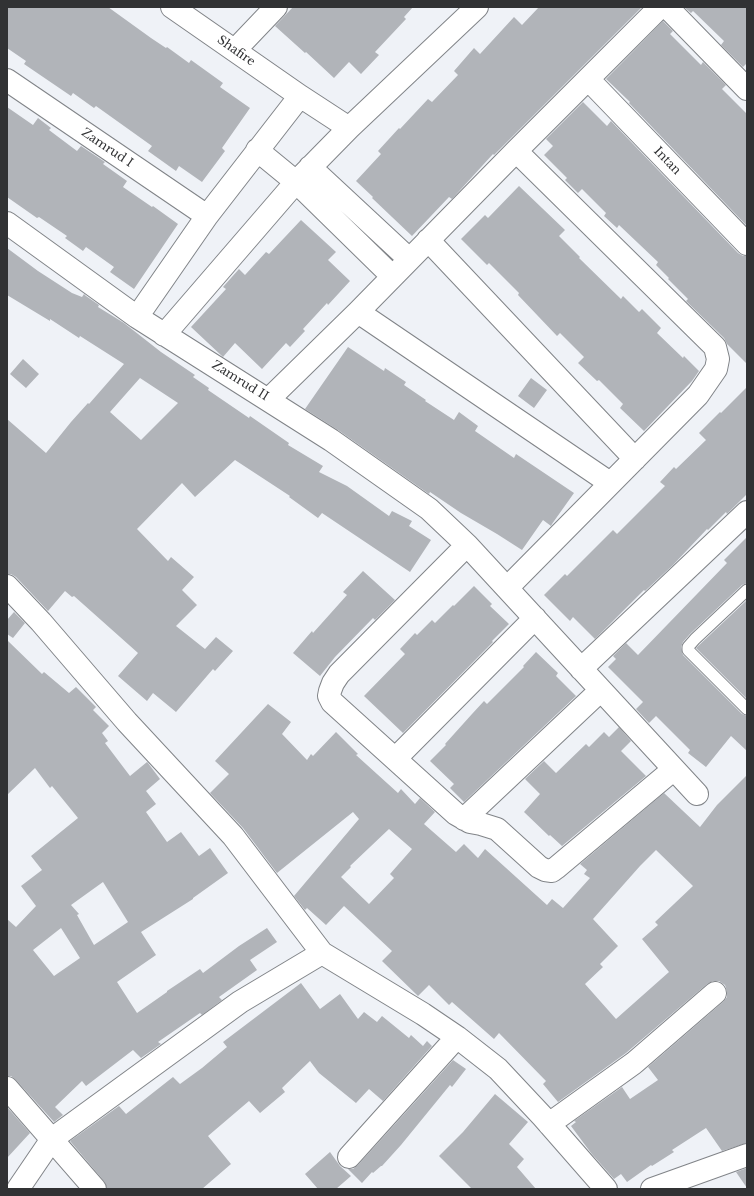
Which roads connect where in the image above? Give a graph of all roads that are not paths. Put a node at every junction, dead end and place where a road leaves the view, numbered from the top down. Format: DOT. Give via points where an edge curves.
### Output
graph roads {
  1 [pos="172,7"];
  2 [pos="276,7"];
  3 [pos="477,7"];
  4 [pos="660,7"];
  5 [pos="667,7"];
  6 [pos="235,50"];
  7 [pos="588,79"];
  8 [pos="7,80"];
  9 [pos="747,89"];
  10 [pos="300,96"];
  11 [pos="349,128"];
  12 [pos="257,150"];
  13 [pos="516,151"];
  14 [pos="303,175"];
  15 [pos="207,216"];
  16 [pos="7,223"];
  17 [pos="428,240"];
  18 [pos="747,244"];
  19 [pos="409,259"];
  20 [pos="392,276"];
  21 [pos="358,312"];
  22 [pos="137,317"];
  23 [pos="164,335"];
  24 [pos="269,399"];
  25 [pos="635,459"];
  26 [pos="610,483"];
  27 [pos="747,512"];
  28 [pos="467,545"];
  29 [pos="7,586"];
  30 [pos="507,588"];
  31 [pos="747,590"];
  32 [pos="535,618"];
  33 [pos="581,669"];
  34 [pos="601,690"];
  35 [pos="747,708"];
  36 [pos="395,759"];
  37 [pos="674,769"];
  38 [pos="697,794"];
  39 [pos="464,819"];
  40 [pos="322,953"];
  41 [pos="715,993"];
  42 [pos="457,1037"];
  43 [pos="7,1088"];
  44 [pos="549,1124"];
  45 [pos="52,1139"];
  46 [pos="747,1155"];
  47 [pos="349,1157"];
  48 [pos="18,1189"];
  49 [pos="95,1189"];
  50 [pos="606,1189"];
  51 [pos="652,1189"];
  1 -- 6 [label="street, Shafire"];
  2 -- 6 [label="street"];
  3 -- 11 [label="street"];
  4 -- 7 [label="street"];
  5 -- 9 [label="street"];
  6 -- 10 [label="street, Shafire"];
  7 -- 13 [label="street"];
  7 -- 18 [label="street, Intan"];
  8 -- 15 [label="street, Zamrud I"];
  10 -- 11 [label="street, Shafire"];
  10 -- 12 [label="street"];
  11 -- 14 [label="street"];
  12 -- 14 [label="street"];
  12 -- 15 [label="street"];
  13 -- 17 [label="street"];
  13 -- 25 [label="street" via="715,347 718,359 716,369 698,394"];
  14 -- 19 [label="street"];
  14 -- 20 [label="street"];
  14 -- 23 [label="street"];
  15 -- 22 [label="street"];
  16 -- 22 [label="street, Zamrud II"];
  17 -- 19 [label="street"];
  17 -- 25 [label="street"];
  19 -- 20 [label="street"];
  20 -- 21 [label="street"];
  21 -- 24 [label="street"];
  21 -- 26 [label="street"];
  22 -- 23 [label="street, Zamrud II"];
  23 -- 24 [label="street, Zamrud II"];
  24 -- 28 [label="street, Zamrud II" via="429,509"];
  25 -- 26 [label="street"];
  26 -- 30 [label="street"];
  27 -- 33 [label="street"];
  28 -- 30 [label="street, Zamrud II"];
  28 -- 36 [label="street" via="333,682 329,696 332,702"];
  29 -- 40 [label="street" via="127,722 234,836"];
  30 -- 32 [label="street, Zamrud II"];
  31 -- 35 [label="lane" via="695,639 688,650"];
  32 -- 33 [label="street, Zamrud II"];
  32 -- 36 [label="street"];
  33 -- 34 [label="street, Zamrud II"];
  34 -- 37 [label="street, Zamrud II"];
  34 -- 39 [label="street"];
  36 -- 39 [label="street"];
  37 -- 38 [label="street, Zamrud II"];
  37 -- 39 [label="street" via="552,871 539,867 497,829"];
  40 -- 42 [label="street"];
  40 -- 45 [label="street" via="240,1002"];
  41 -- 44 [label="street" via="634,1063"];
  42 -- 44 [label="street" via="498,1069"];
  42 -- 47 [label="street"];
  43 -- 45 [label="street"];
  44 -- 50 [label="street"];
  45 -- 48 [label="street"];
  45 -- 49 [label="street"];
  46 -- 51 [label="street"];
}
